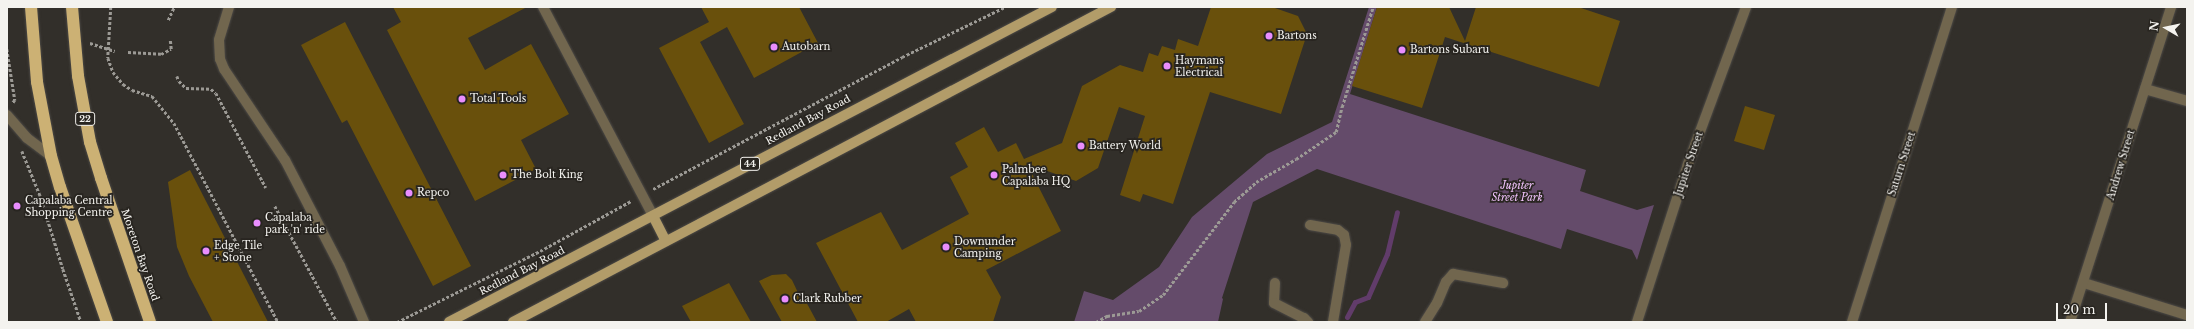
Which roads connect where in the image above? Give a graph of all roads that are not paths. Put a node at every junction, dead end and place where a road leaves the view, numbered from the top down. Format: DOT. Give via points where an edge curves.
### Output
graph roads {
  1 [pos="31,7"];
  2 [pos="72,7"];
  3 [pos="229,7"];
  4 [pos="543,7"];
  5 [pos="1052,7"];
  6 [pos="1111,7"];
  7 [pos="1746,7"];
  8 [pos="1952,7"];
  9 [pos="2171,7"];
  10 [pos="2145,89"];
  11 [pos="2187,101"];
  12 [pos="8,115"];
  13 [pos="51,156"];
  14 [pos="653,216"];
  15 [pos="1310,225"];
  16 [pos="666,241"];
  17 [pos="1275,283"];
  18 [pos="1503,283"];
  19 [pos="2084,283"];
  20 [pos="2187,315"];
  21 [pos="107,322"];
  22 [pos="150,322"];
  23 [pos="364,322"];
  24 [pos="449,322"];
  25 [pos="513,322"];
  26 [pos="1308,322"];
  27 [pos="1333,322"];
  28 [pos="1425,322"];
  29 [pos="1637,322"];
  30 [pos="1852,322"];
  31 [pos="2070,322"];
  1 -- 13 [label="highway" via="37,82"];
  2 -- 22 [label="highway, Moreton Bay Road / 22" via="81,95 90,142"];
  3 -- 23 [label="street" via="219,40 220,59 224,69 285,160 340,266"];
  4 -- 14 [label="street"];
  5 -- 14 [label="main road, Redland Bay Road / 44"];
  6 -- 16 [label="main road"];
  7 -- 29 [label="street, Jupiter Street" via="1688,164"];
  8 -- 30 [label="street, Saturn Street"];
  9 -- 10 [label="street, Andrew Street"];
  10 -- 11 [label="street"];
  10 -- 19 [label="street, Andrew Street"];
  12 -- 13 [label="street" via="27,138"];
  13 -- 21 [label="highway"];
  14 -- 16 [label="main road"];
  14 -- 24 [label="main road, Redland Bay Road / 44"];
  15 -- 27 [label="street" via="1338,230 1344,235 1346,245"];
  16 -- 25 [label="main road"];
  17 -- 26 [label="street" via="1274,303"];
  18 -- 28 [label="street" via="1452,274"];
  19 -- 20 [label="street"];
  19 -- 31 [label="street, Andrew Street"];
}
